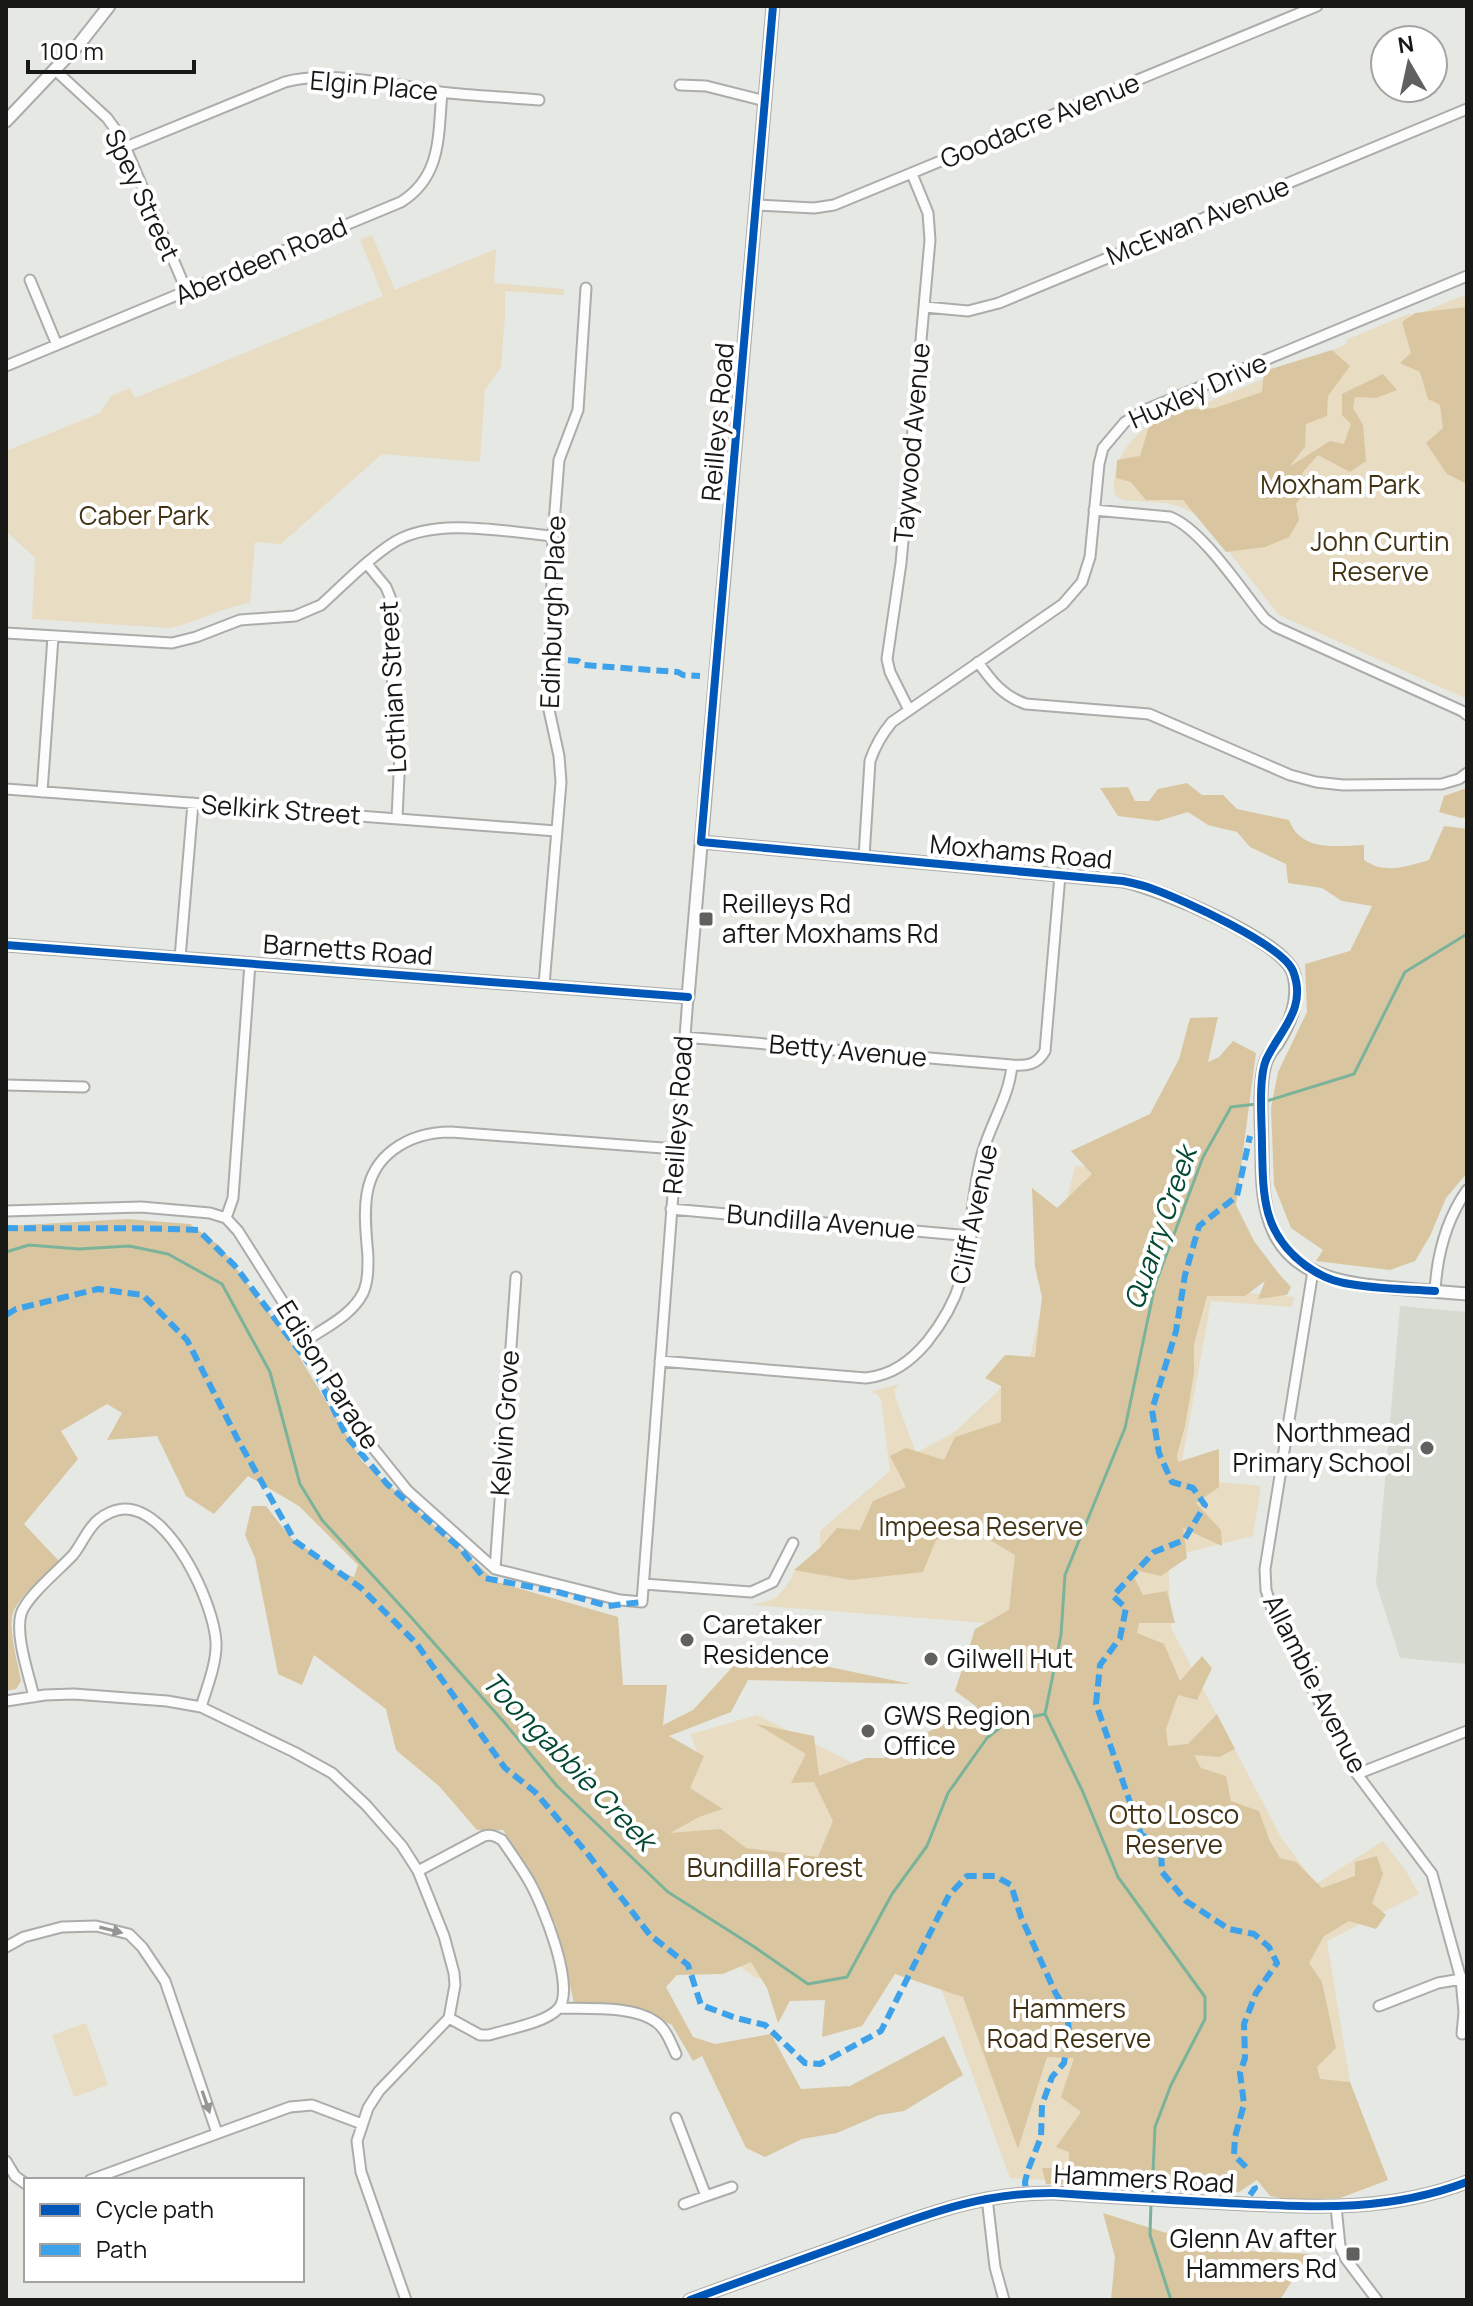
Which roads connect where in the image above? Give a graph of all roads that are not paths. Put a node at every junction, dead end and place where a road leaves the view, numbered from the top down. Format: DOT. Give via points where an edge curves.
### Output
graph roads {
  1 [pos="109,6"];
  2 [pos="773,6"];
  3 [pos="1317,6"];
  4 [pos="55,70"];
  5 [pos="680,85"];
  6 [pos="442,92"];
  7 [pos="539,100"];
  8 [pos="765,101"];
  9 [pos="1467,109"];
  10 [pos="6,121"];
  11 [pos="126,147"];
  12 [pos="912,174"];
  13 [pos="756,205"];
  14 [pos="1467,276"];
  15 [pos="30,280"];
  16 [pos="586,288"];
  17 [pos="187,292"];
  18 [pos="925,307"];
  19 [pos="57,345"];
  20 [pos="6,366"];
  21 [pos="1094,510"];
  22 [pos="553,536"];
  23 [pos="367,564"];
  24 [pos="6,633"];
  25 [pos="53,637"];
  26 [pos="978,662"];
  27 [pos="909,710"];
  28 [pos="1467,715"];
  29 [pos="1467,773"];
  30 [pos="6,789"];
  31 [pos="42,792"];
  32 [pos="193,803"];
  33 [pos="397,818"];
  34 [pos="556,831"];
  35 [pos="701,842"];
  36 [pos="864,857"];
  37 [pos="1060,875"];
  38 [pos="6,945"];
  39 [pos="180,958"];
  40 [pos="250,963"];
  41 [pos="544,985"];
  42 [pos="688,997"];
  43 [pos="684,1037"];
  44 [pos="1012,1065"];
  45 [pos="6,1085"];
  46 [pos="84,1087"];
  47 [pos="676,1149"];
  48 [pos="1467,1190"];
  49 [pos="671,1209"];
  50 [pos="6,1211"];
  51 [pos="226,1218"];
  52 [pos="971,1236"];
  53 [pos="1313,1271"];
  54 [pos="516,1277"];
  55 [pos="1435,1291"];
  56 [pos="1467,1294"];
  57 [pos="307,1340"];
  58 [pos="660,1361"];
  59 [pos="793,1543"];
  60 [pos="495,1569"];
  61 [pos="644,1584"];
  62 [pos="642,1602"];
  63 [pos="34,1697"];
  64 [pos="23,1700"];
  65 [pos="6,1701"];
  66 [pos="6,1707"];
  67 [pos="201,1707"];
  68 [pos="1467,1731"];
  69 [pos="1357,1774"];
  70 [pos="418,1871"];
  71 [pos="6,1947"];
  72 [pos="1464,1978"];
  73 [pos="1379,2006"];
  74 [pos="559,2008"];
  75 [pos="449,2018"];
  76 [pos="1462,2034"];
  77 [pos="676,2054"];
  78 [pos="676,2118"];
  79 [pos="362,2124"];
  80 [pos="217,2133"];
  81 [pos="6,2161"];
  82 [pos="95,2178"];
  83 [pos="24,2182"];
  84 [pos="1467,2182"];
  85 [pos="732,2187"];
  86 [pos="706,2196"];
  87 [pos="987,2198"];
  88 [pos="684,2204"];
  89 [pos="1336,2207"];
  90 [pos="406,2300"];
  91 [pos="690,2300"];
  92 [pos="1004,2300"];
  93 [pos="1377,2300"];
  1 -- 4 [label="street"];
  2 -- 8 [label="street, Reilleys Road"];
  3 -- 12 [label="street, Goodacre Avenue"];
  4 -- 10 [label="street"];
  4 -- 11 [label="street, Spey Street" via="107,118"];
  5 -- 8 [label="street"];
  6 -- 7 [label="street, Elgin Place"];
  6 -- 11 [label="street, Elgin Place" via="304,77"];
  6 -- 17 [label="street, Aberdeen Road" via="435,156 426,179 410,196"];
  8 -- 13 [label="street, Reilleys Road"];
  9 -- 18 [label="street, McEwan Avenue" via="999,303 968,311"];
  11 -- 17 [label="street, Spey Street"];
  12 -- 13 [label="street, Goodacre Avenue" via="824,207"];
  12 -- 18 [label="street, Taywood Avenue" via="930,226"];
  13 -- 35 [label="street, Reilleys Road"];
  14 -- 21 [label="street, Huxley Drive" via="1125,422 1103,448"];
  15 -- 19 [label="street"];
  16 -- 22 [label="street, Edinburgh Place" via="578,410 559,460"];
  17 -- 19 [label="street, Aberdeen Road"];
  18 -- 27 [label="street, Taywood Avenue" via="887,659"];
  19 -- 20 [label="street, Aberdeen Road"];
  21 -- 26 [label="street, Huxley Drive" via="1090,557 1074,593"];
  21 -- 28 [label="street" via="1180,521 1276,627"];
  22 -- 23 [label="street" via="434,529 399,539"];
  22 -- 34 [label="street, Edinburgh Place" via="549,710 561,782"];
  23 -- 25 [label="street" via="321,605 295,616 240,620 172,643"];
  23 -- 33 [label="street, Lothian Street" via="394,607 392,703 400,747"];
  24 -- 25 [label="street"];
  25 -- 31 [label="street"];
  26 -- 27 [label="street, Huxley Drive"];
  26 -- 29 [label="street" via="1009,698 1026,704 1149,714 1316,782 1442,784"];
  27 -- 36 [label="street, Huxley Drive" via="892,722 874,747"];
  30 -- 31 [label="street, Selkirk Street"];
  31 -- 32 [label="street, Selkirk Street"];
  32 -- 33 [label="street, Selkirk Street"];
  32 -- 39 [label="street"];
  33 -- 34 [label="street, Selkirk Street"];
  34 -- 41 [label="street, Edinburgh Place"];
  35 -- 36 [label="street, Moxhams Road"];
  35 -- 42 [label="street, Reilleys Road"];
  36 -- 37 [label="street, Moxhams Road"];
  37 -- 44 [label="street" via="1045,1051 1032,1064"];
  37 -- 53 [label="street, Moxhams Road" via="1159,891 1286,960 1295,977 1295,1005 1267,1058 1262,1080 1263,1186 1275,1234"];
  38 -- 39 [label="street, Barnetts Road"];
  39 -- 40 [label="street, Barnetts Road"];
  40 -- 41 [label="street, Barnetts Road"];
  40 -- 51 [label="street" via="233,1198"];
  41 -- 42 [label="street, Barnetts Road"];
  42 -- 43 [label="street, Reilleys Road"];
  43 -- 44 [label="street, Betty Avenue"];
  43 -- 47 [label="street, Reilleys Road"];
  44 -- 52 [label="street, Cliff Avenue" via="981,1158"];
  45 -- 46 [label="street"];
  47 -- 49 [label="street, Reilleys Road"];
  47 -- 57 [label="street" via="451,1132 406,1142 380,1161 367,1188 368,1277 363,1294"];
  48 -- 55 [label="street" via="1438,1254"];
  49 -- 52 [label="street, Bundilla Avenue"];
  49 -- 58 [label="street, Reilleys Road"];
  50 -- 51 [label="street" via="141,1207"];
  51 -- 57 [label="street, Edison Parade"];
  52 -- 58 [label="street, Cliff Avenue" via="962,1282 947,1315 913,1357 887,1374 855,1378"];
  53 -- 55 [label="street, Moxhams Road" via="1345,1283"];
  53 -- 69 [label="street, Allambie Avenue" via="1274,1506 1266,1590"];
  54 -- 60 [label="street, Kelvin Grove"];
  55 -- 56 [label="street, Moxhams Road"];
  57 -- 60 [label="street, Edison Parade" via="358,1429 407,1490"];
  58 -- 61 [label="street, Reilleys Road"];
  59 -- 61 [label="street" via="773,1582 751,1592"];
  60 -- 62 [label="street, Edison Parade"];
  61 -- 62 [label="street, Reilleys Road"];
  63 -- 64 [label="street"];
  63 -- 67 [label="street" via="87,1695"];
  63 -- 67 [label="street" via="20,1632 22,1610 74,1554 98,1519 125,1509 149,1518 182,1551 207,1605 216,1646"];
  64 -- 65 [label="street"];
  64 -- 66 [label="street"];
  67 -- 70 [label="street" via="332,1773 381,1822"];
  68 -- 69 [label="street"];
  69 -- 72 [label="street, Allambie Avenue" via="1432,1874"];
  70 -- 74 [label="street" via="489,1834 502,1840 529,1880 549,1927 563,1982"];
  70 -- 75 [label="street" via="454,1973"];
  71 -- 80 [label="street, one-way" via="62,1927 96,1926 129,1934 165,1981"];
  72 -- 73 [label="street"];
  72 -- 76 [label="street, Allambie Avenue"];
  74 -- 75 [label="street" via="489,2035"];
  74 -- 77 [label="street" via="643,2015 664,2029"];
  75 -- 79 [label="street" via="379,2091"];
  78 -- 86 [label="street"];
  79 -- 80 [label="street" via="300,2105"];
  79 -- 90 [label="street" via="357,2141 361,2172"];
  80 -- 82 [label="street"];
  81 -- 83 [label="street"];
  84 -- 89 [label="street, Hammers Road" via="1395,2202"];
  85 -- 86 [label="street"];
  86 -- 88 [label="street"];
  87 -- 89 [label="street, Hammers Road" via="1026,2193"];
  87 -- 91 [label="street, Hammers Road" via="925,2215"];
  87 -- 92 [label="street"];
  89 -- 93 [label="street" via="1340,2246"];
}
